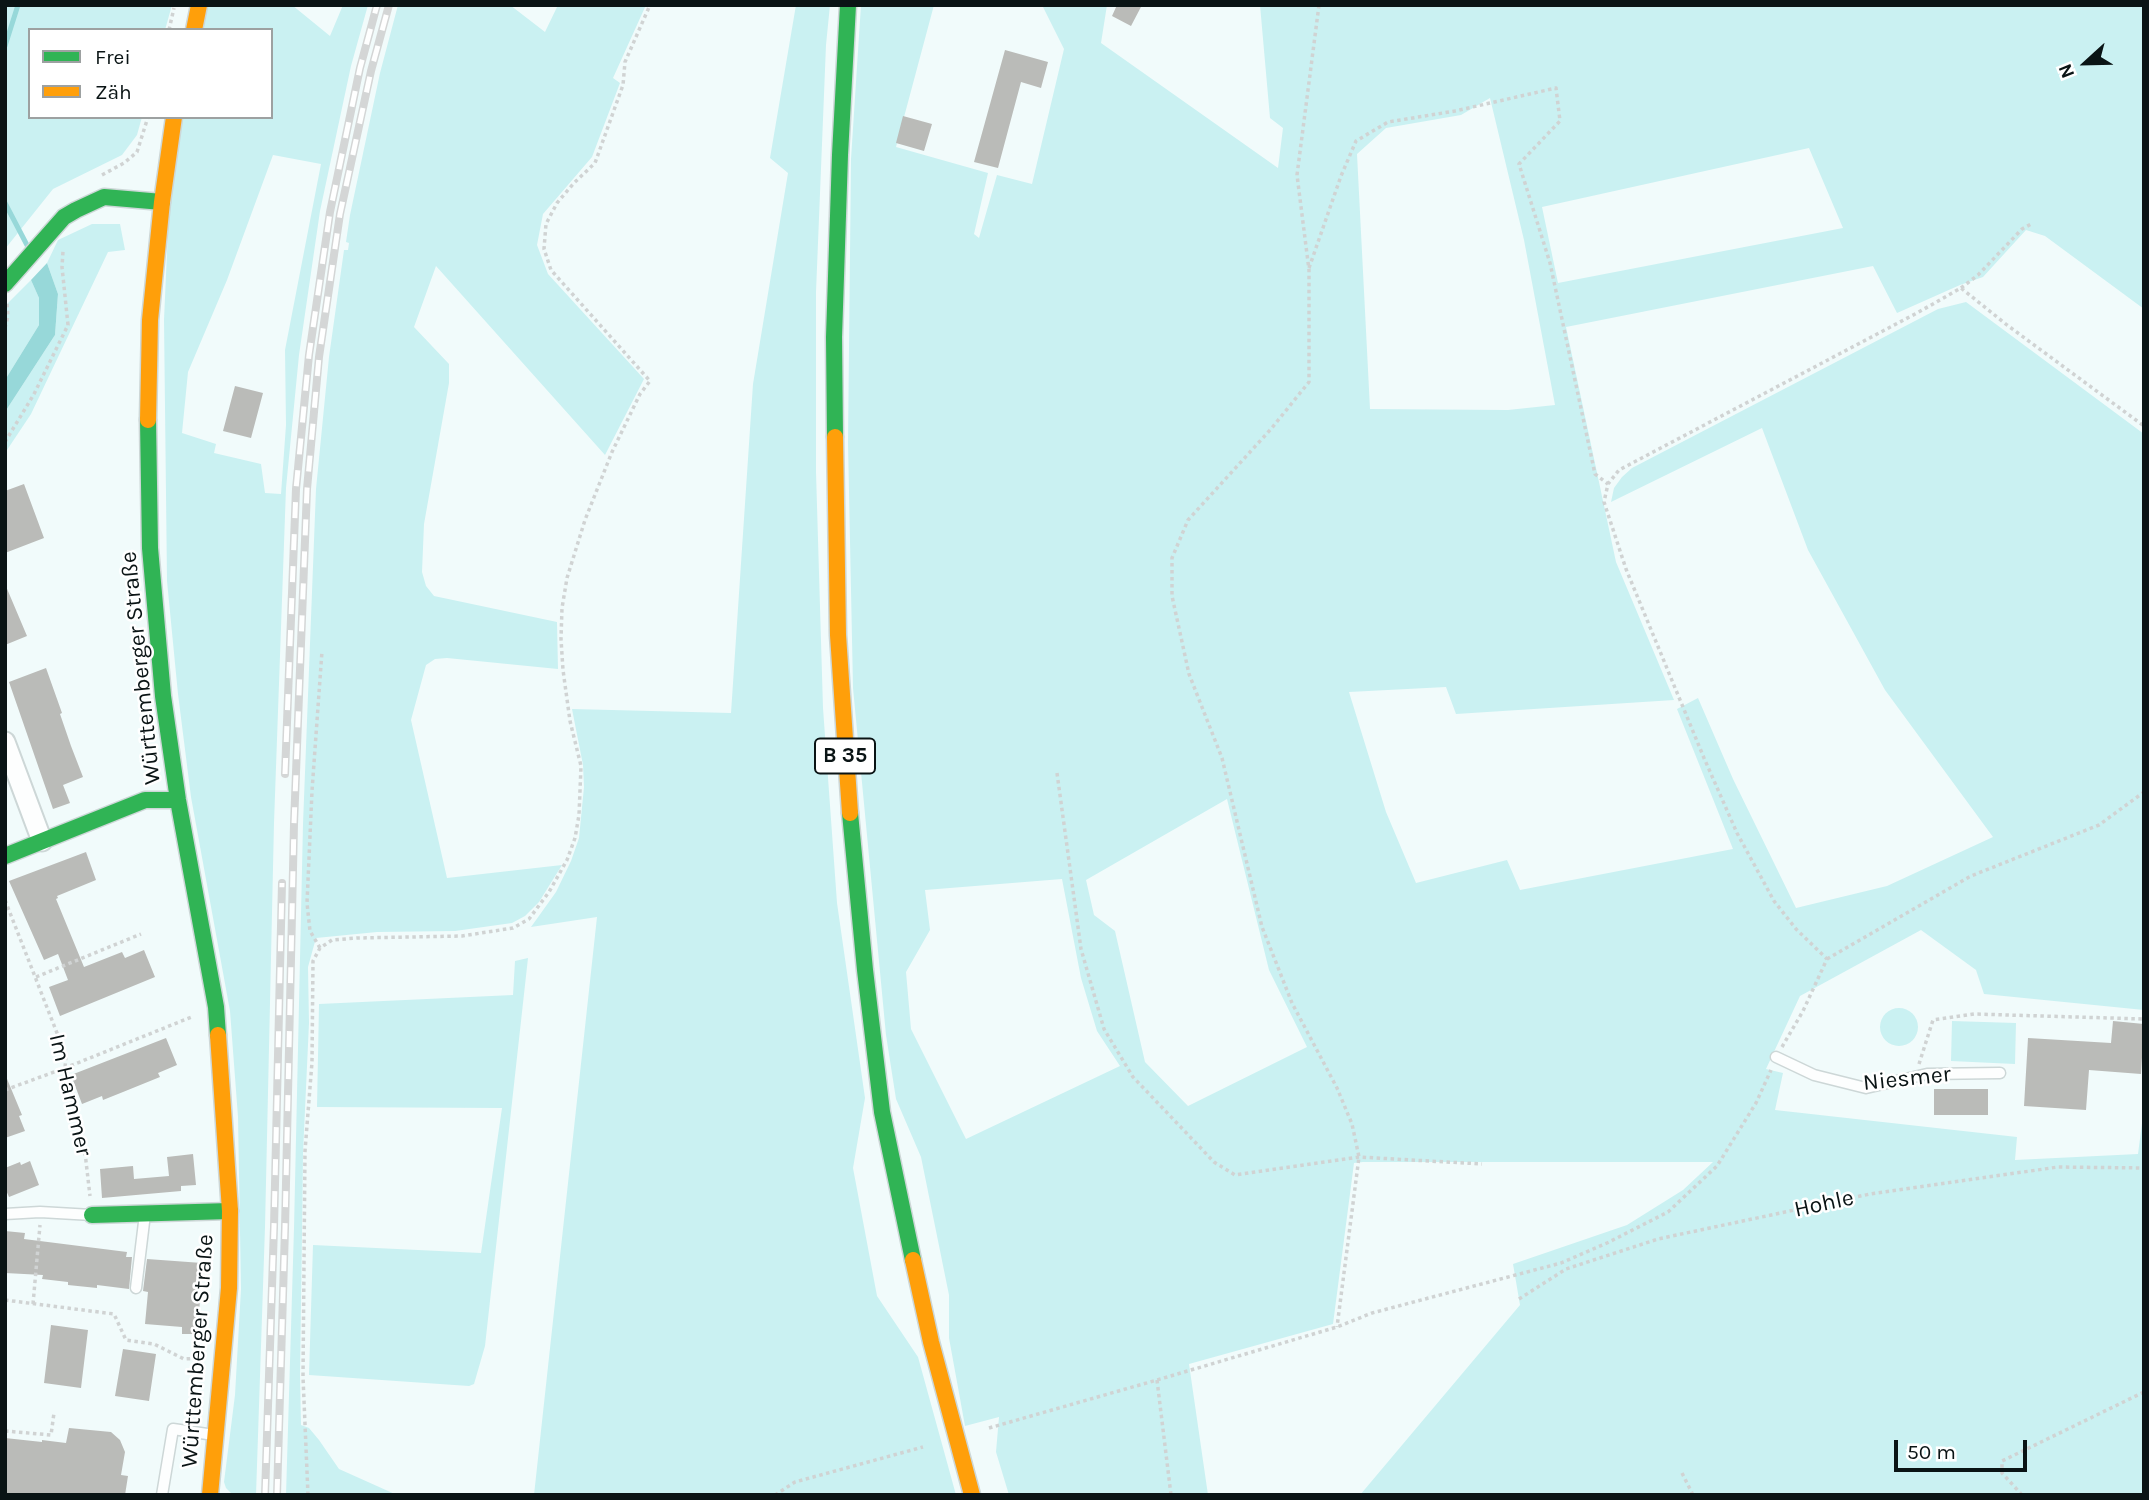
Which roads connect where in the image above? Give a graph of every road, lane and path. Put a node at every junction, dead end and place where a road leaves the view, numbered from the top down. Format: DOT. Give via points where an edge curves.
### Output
graph roads {
  1 [pos="175,5"];
  2 [pos="200,5"];
  3 [pos="650,5"];
  4 [pos="848,5"];
  5 [pos="1319,5"];
  6 [pos="169,28"];
  7 [pos="194,28"];
  8 [pos="147,119"];
  9 [pos="174,119"];
  10 [pos="104,197"];
  11 [pos="162,202"];
  12 [pos="64,217"];
  13 [pos="2031,224"];
  14 [pos="1309,270"];
  15 [pos="5,284"];
  16 [pos="1961,288"];
  17 [pos="2144,426"];
  18 [pos="5,442"];
  19 [pos="1608,484"];
  20 [pos="322,651"];
  21 [pos="5,742"];
  22 [pos="1057,773"];
  23 [pos="2144,792"];
  24 [pos="178,800"];
  25 [pos="42,841"];
  26 [pos="5,856"];
  27 [pos="5,900"];
  28 [pos="141,934"];
  29 [pos="320,948"];
  30 [pos="1827,959"];
  31 [pos="36,977"];
  32 [pos="216,1007"];
  33 [pos="2144,1019"];
  34 [pos="1776,1057"];
  35 [pos="65,1068"];
  36 [pos="2000,1073"];
  37 [pos="1915,1077"];
  38 [pos="5,1090"];
  39 [pos="1359,1157"];
  40 [pos="1482,1164"];
  41 [pos="2144,1168"];
  42 [pos="230,1211"];
  43 [pos="40,1212"];
  44 [pos="145,1213"];
  45 [pos="5,1214"];
  46 [pos="92,1215"];
  47 [pos="1562,1263"];
  48 [pos="1566,1269"];
  49 [pos="136,1288"];
  50 [pos="1519,1299"];
  51 [pos="5,1300"];
  52 [pos="33,1304"];
  53 [pos="1337,1326"];
  54 [pos="223,1360"];
  55 [pos="1157,1380"];
  56 [pos="2144,1392"];
  57 [pos="54,1413"];
  58 [pos="989,1428"];
  59 [pos="5,1432"];
  60 [pos="217,1435"];
  61 [pos="923,1447"];
  62 [pos="1682,1473"];
  63 [pos="162,1495"];
  64 [pos="210,1495"];
  65 [pos="308,1495"];
  66 [pos="775,1495"];
  67 [pos="972,1495"];
  68 [pos="1171,1495"];
  69 [pos="1693,1495"];
  70 [pos="2022,1495"];
  1 -- 6 [label="path"];
  2 -- 7 [label="main road"];
  3 -- 29 [label="path" via="625,62 623,85 594,163 557,203 547,224 544,249 551,270 650,382 640,394 599,483 567,578 562,608 563,670 581,766 575,838 549,892 529,919 513,928 462,936 357,937 332,940"];
  4 -- 67 [label="main road, B 35" via="834,337 838,635 849,802 882,1112 931,1342"];
  5 -- 14 [label="path" via="1297,175"];
  8 -- 10 [label="path" via="137,152 101,176"];
  9 -- 11 [label="main road, Württemberger Straße"];
  10 -- 11 [label="main road"];
  10 -- 12 [label="main road"];
  11 -- 24 [label="main road, Württemberger Straße" via="150,320 150,548"];
  12 -- 15 [label="main road"];
  12 -- 18 [label="path" via="62,267 68,325"];
  13 -- 16 [label="path"];
  14 -- 19 [label="path" via="1356,141 1388,122 1556,88 1560,121 1519,164 1550,263 1595,474"];
  14 -- 39 [label="path" via="1309,382 1188,520 1172,558 1172,596 1189,674 1222,758 1262,927 1292,1003 1338,1088"];
  16 -- 17 [label="path"];
  16 -- 19 [label="path" via="1619,471"];
  19 -- 30 [label="path" via="1604,502 1626,569 1737,833 1774,901"];
  20 -- 29 [label="path" via="307,903 310,931"];
  21 -- 25 [label="street"];
  22 -- 39 [label="path" via="1081,949 1104,1029 1133,1077 1214,1162 1235,1175"];
  23 -- 30 [label="path" via="2099,825 1971,876"];
  24 -- 25 [label="main road" via="145,800"];
  24 -- 32 [label="main road, Württemberger Straße"];
  25 -- 26 [label="main road"];
  27 -- 31 [label="path, Im Hammer"];
  28 -- 31 [label="path"];
  29 -- 65 [label="path" via="312,971 306,1151 303,1377"];
  30 -- 34 [label="path"];
  31 -- 35 [label="path, Im Hammer" via="66,1056"];
  32 -- 35 [label="path"];
  32 -- 42 [label="main road, Württemberger Straße"];
  33 -- 37 [label="path" via="1974,1014 1933,1020"];
  34 -- 37 [label="lane, Niesmer" via="1814,1074 1866,1088"];
  34 -- 47 [label="path" via="1756,1103 1717,1166 1668,1212"];
  35 -- 38 [label="path"];
  35 -- 46 [label="path, Im Hammer" via="85,1144"];
  36 -- 37 [label="lane, Niesmer"];
  39 -- 40 [label="path"];
  39 -- 53 [label="path"];
  41 -- 48 [label="path, Hohle" via="2058,1167 1870,1194 1658,1239"];
  42 -- 44 [label="main road, Württemberger Straße"];
  42 -- 54 [label="main road, Württemberger Straße"];
  43 -- 45 [label="lane"];
  43 -- 46 [label="lane"];
  43 -- 52 [label="path"];
  44 -- 46 [label="main road, Württemberger Straße"];
  44 -- 49 [label="lane"];
  47 -- 48 [label="path"];
  47 -- 53 [label="path"];
  48 -- 50 [label="path, Hohle"];
  51 -- 52 [label="path"];
  52 -- 54 [label="path" via="114,1314 126,1340 154,1344 184,1359"];
  53 -- 55 [label="path"];
  54 -- 60 [label="main road, Württemberger Straße"];
  55 -- 58 [label="path"];
  55 -- 68 [label="path"];
  56 -- 70 [label="path" via="2002,1461 2002,1473"];
  57 -- 59 [label="path" via="51,1435"];
  60 -- 63 [label="lane" via="173,1429"];
  60 -- 64 [label="main road, Württemberger Straße"];
  61 -- 66 [label="path" via="795,1482"];
  62 -- 69 [label="path"];
}
